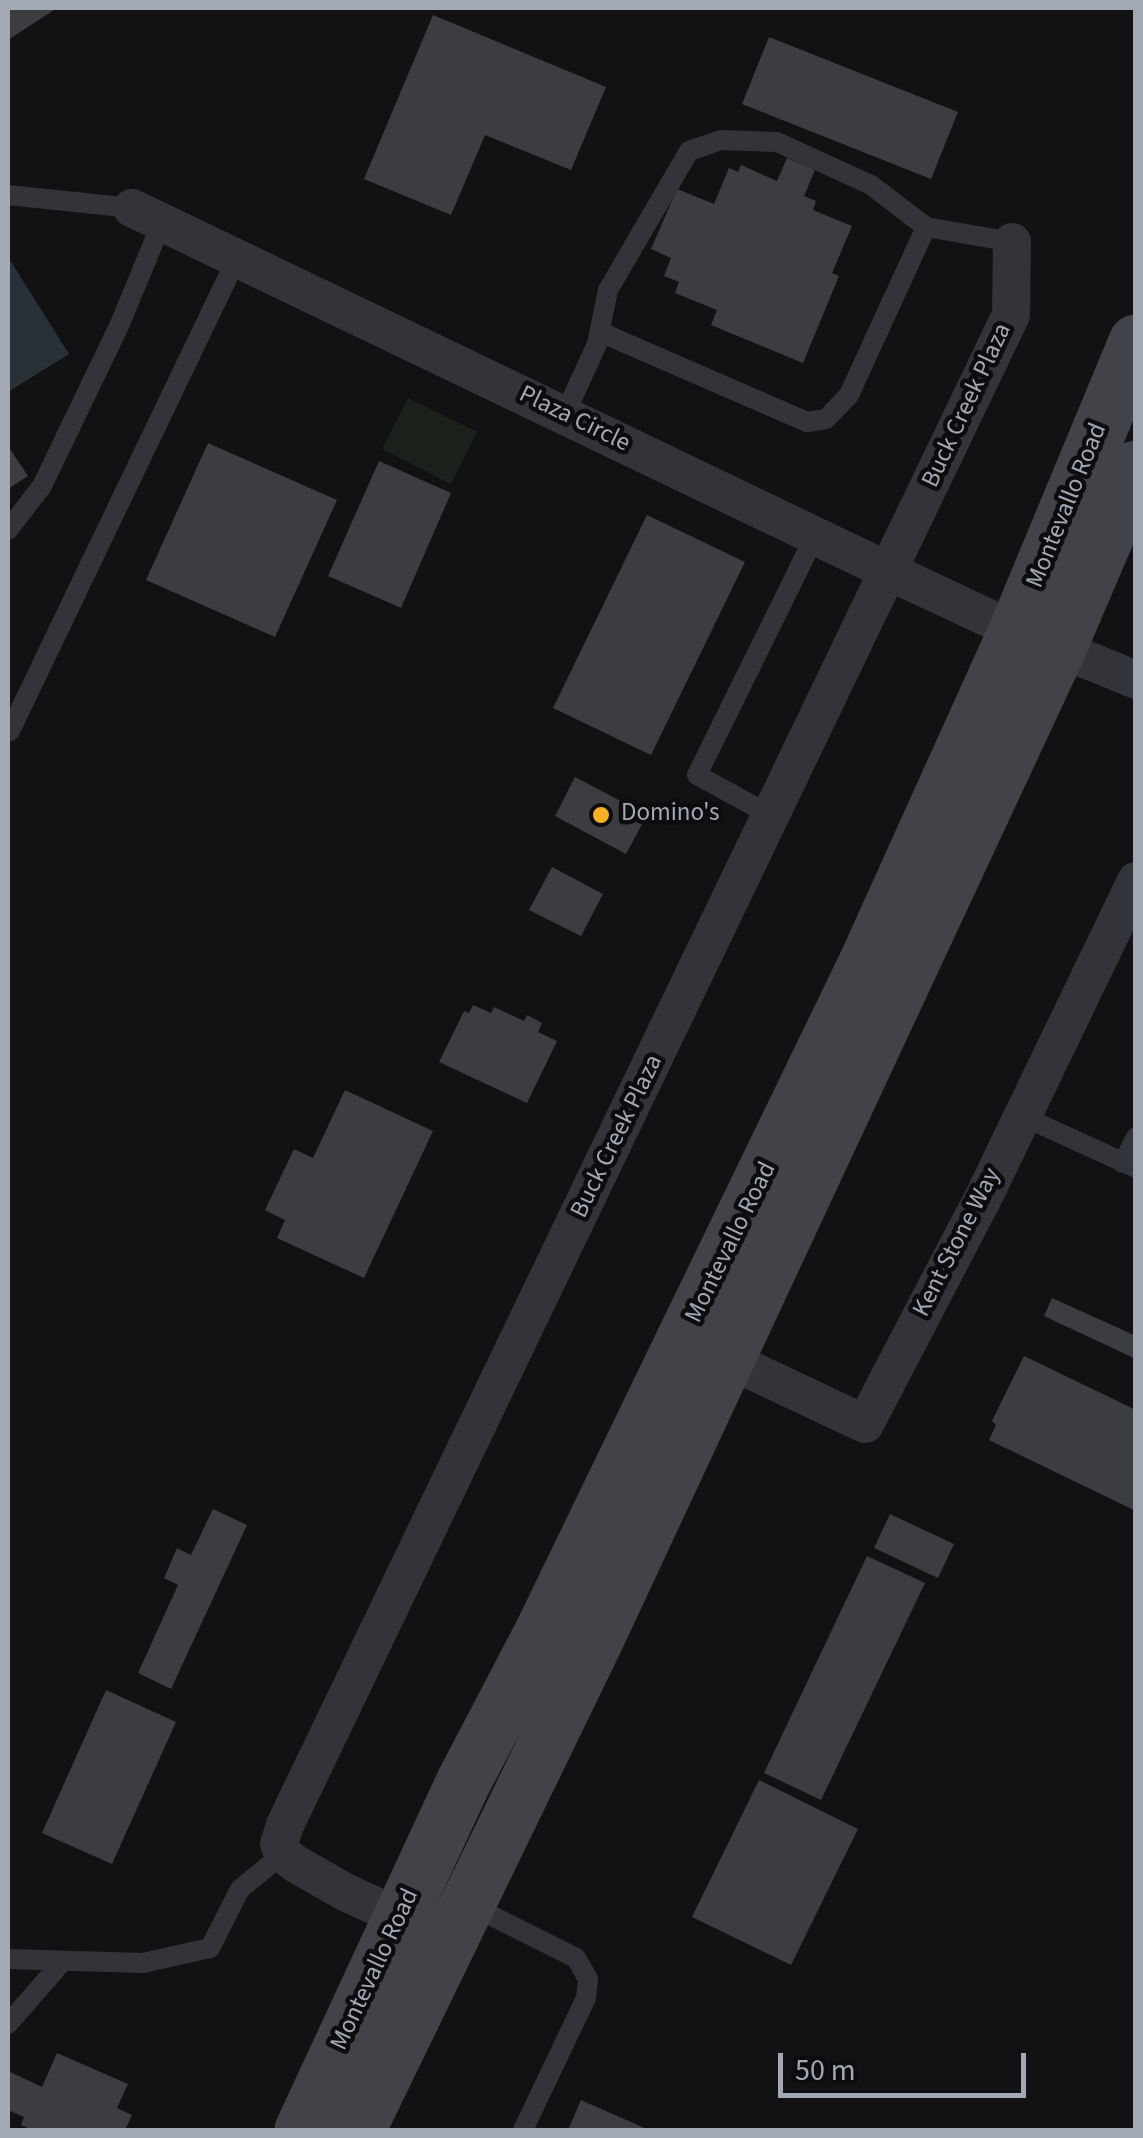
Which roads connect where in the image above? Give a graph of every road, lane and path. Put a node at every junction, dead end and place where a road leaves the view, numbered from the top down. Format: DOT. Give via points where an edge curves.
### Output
graph roads {
  1 [pos="8,195"];
  2 [pos="147,215"];
  3 [pos="926,227"];
  4 [pos="1012,242"];
  5 [pos="237,258"];
  6 [pos="600,332"];
  7 [pos="1136,342"];
  8 [pos="564,416"];
  9 [pos="1136,468"];
  10 [pos="8,530"];
  11 [pos="815,536"];
  12 [pos="886,570"];
  13 [pos="1038,640"];
  14 [pos="1136,680"];
  15 [pos="10,731"];
  16 [pos="772,816"];
  17 [pos="1136,881"];
  18 [pos="1022,1116"];
  19 [pos="1136,1137"];
  20 [pos="1130,1165"];
  21 [pos="706,1349"];
  22 [pos="282,1854"];
  23 [pos="401,1916"];
  24 [pos="459,1923"];
  25 [pos="8,1960"];
  26 [pos="62,1961"];
  27 [pos="8,2024"];
  28 [pos="302,2130"];
  29 [pos="358,2130"];
  30 [pos="523,2130"];
  1 -- 2 [label="lane"];
  2 -- 5 [label="street, Plaza Circle"];
  2 -- 10 [label="lane" via="119,326 42,486"];
  3 -- 4 [label="lane"];
  3 -- 6 [label="lane" via="850,395 826,419 806,422"];
  3 -- 6 [label="lane" via="871,185 776,142 721,140 689,151 608,290"];
  4 -- 12 [label="street, Buck Creek Plaza" via="1011,315"];
  5 -- 8 [label="street, Plaza Circle"];
  5 -- 15 [label="lane"];
  6 -- 8 [label="lane"];
  7 -- 13 [label="main road, Montevallo Road"];
  8 -- 11 [label="street, Plaza Circle"];
  9 -- 13 [label="main road, Montevallo Road"];
  11 -- 12 [label="street, Plaza Circle"];
  11 -- 16 [label="lane" via="697,774"];
  12 -- 13 [label="street, Plaza Circle"];
  12 -- 16 [label="street, Buck Creek Plaza"];
  13 -- 14 [label="street"];
  13 -- 21 [label="main road, Montevallo Road"];
  16 -- 22 [label="street, Buck Creek Plaza" via="286,1825"];
  17 -- 18 [label="street, Kent Stone Way"];
  18 -- 20 [label="lane"];
  18 -- 21 [label="street, Kent Stone Way" via="865,1424"];
  19 -- 20 [label="lane"];
  21 -- 23 [label="main road, Montevallo Road" via="542,1632"];
  21 -- 24 [label="main road, Montevallo Road"];
  22 -- 23 [label="street"];
  22 -- 26 [label="lane" via="240,1888 210,1948 143,1963"];
  23 -- 24 [label="street"];
  23 -- 28 [label="main road, Montevallo Road"];
  24 -- 29 [label="main road, Montevallo Road"];
  24 -- 30 [label="lane" via="576,1958 588,1978 586,1998"];
  25 -- 26 [label="lane"];
  26 -- 27 [label="lane"];
}
